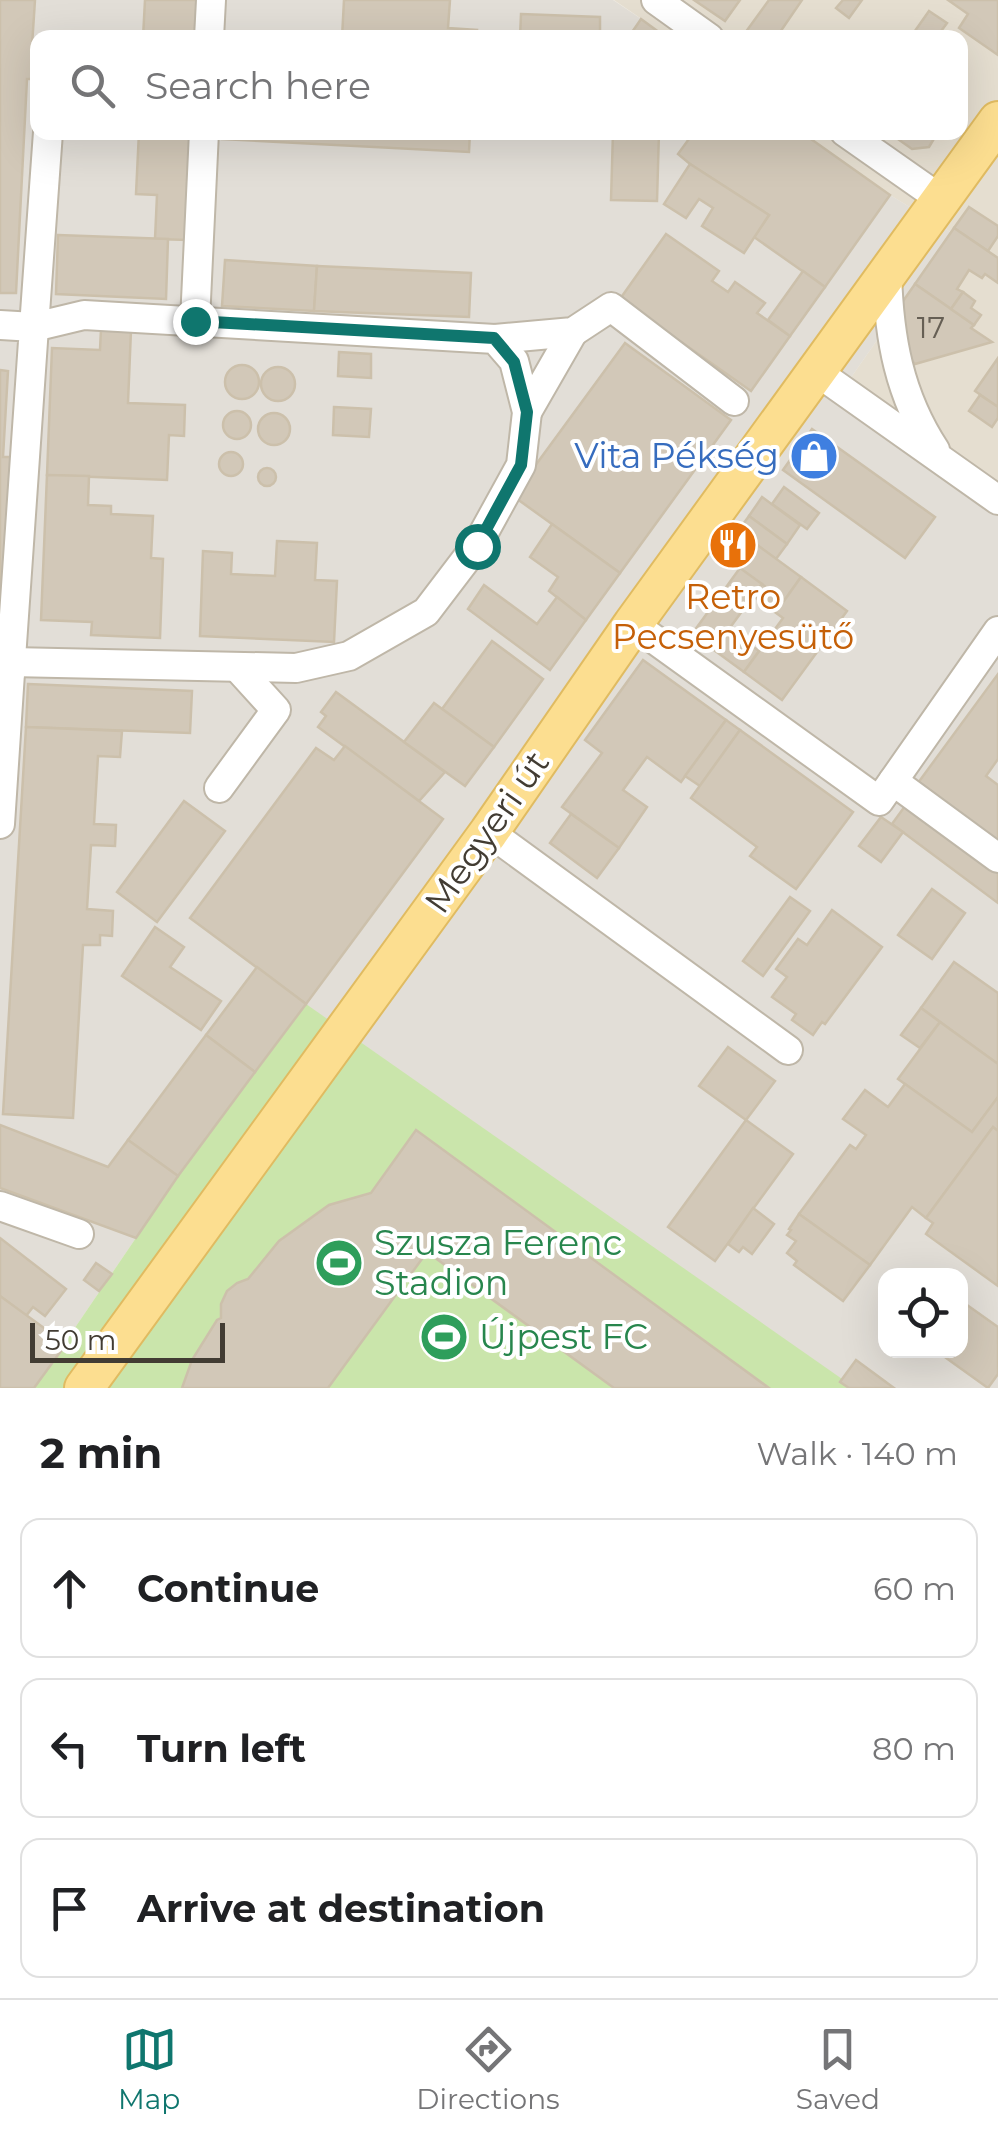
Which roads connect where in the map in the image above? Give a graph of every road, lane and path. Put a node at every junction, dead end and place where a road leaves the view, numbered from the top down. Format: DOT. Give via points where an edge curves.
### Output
graph roads {
  1 [pos="211,0"];
  2 [pos="656,0"];
  3 [pos="209,30"];
  4 [pos="699,30"];
  5 [pos="998,121"];
  6 [pos="47,140"];
  7 [pos="204,140"];
  8 [pos="856,140"];
  9 [pos="942,200"];
  10 [pos="886,274"];
  11 [pos="195,321"];
  12 [pos="0,325"];
  13 [pos="34,327"];
  14 [pos="573,332"];
  15 [pos="494,338"];
  16 [pos="817,372"];
  17 [pos="734,400"];
  18 [pos="527,412"];
  19 [pos="941,459"];
  20 [pos="998,500"];
  21 [pos="632,624"];
  22 [pos="998,631"];
  23 [pos="237,667"];
  24 [pos="7,669"];
  25 [pos="893,781"];
  26 [pos="219,788"];
  27 [pos="0,824"];
  28 [pos="489,832"];
  29 [pos="998,858"];
  30 [pos="788,1050"];
  31 [pos="0,1206"];
  32 [pos="79,1234"];
  33 [pos="84,1388"];
  1 -- 3 [label="street"];
  2 -- 4 [label="street"];
  5 -- 9 [label="main road, Megyeri út"];
  6 -- 13 [label="street"];
  7 -- 11 [label="street"];
  8 -- 9 [label="street"];
  9 -- 10 [label="main road, Megyeri út"];
  10 -- 16 [label="main road, Megyeri út"];
  10 -- 19 [label="street" via="898,372 918,424"];
  11 -- 13 [label="street" via="84,315"];
  11 -- 15 [label="street"];
  12 -- 13 [label="street"];
  13 -- 24 [label="street"];
  14 -- 15 [label="street"];
  14 -- 17 [label="street" via="611,307"];
  14 -- 18 [label="street"];
  15 -- 18 [label="street" via="514,362"];
  16 -- 19 [label="street"];
  16 -- 21 [label="main road, Megyeri út"];
  18 -- 23 [label="street" via="521,465 477,546 426,612 349,656 296,668"];
  19 -- 20 [label="street"];
  21 -- 25 [label="street" via="879,800"];
  21 -- 28 [label="main road, Megyeri út"];
  22 -- 25 [label="street"];
  23 -- 24 [label="street"];
  23 -- 26 [label="street" via="276,710"];
  24 -- 27 [label="street"];
  25 -- 29 [label="street"];
  28 -- 30 [label="street"];
  28 -- 33 [label="main road, Megyeri út"];
  31 -- 32 [label="street"];
}
